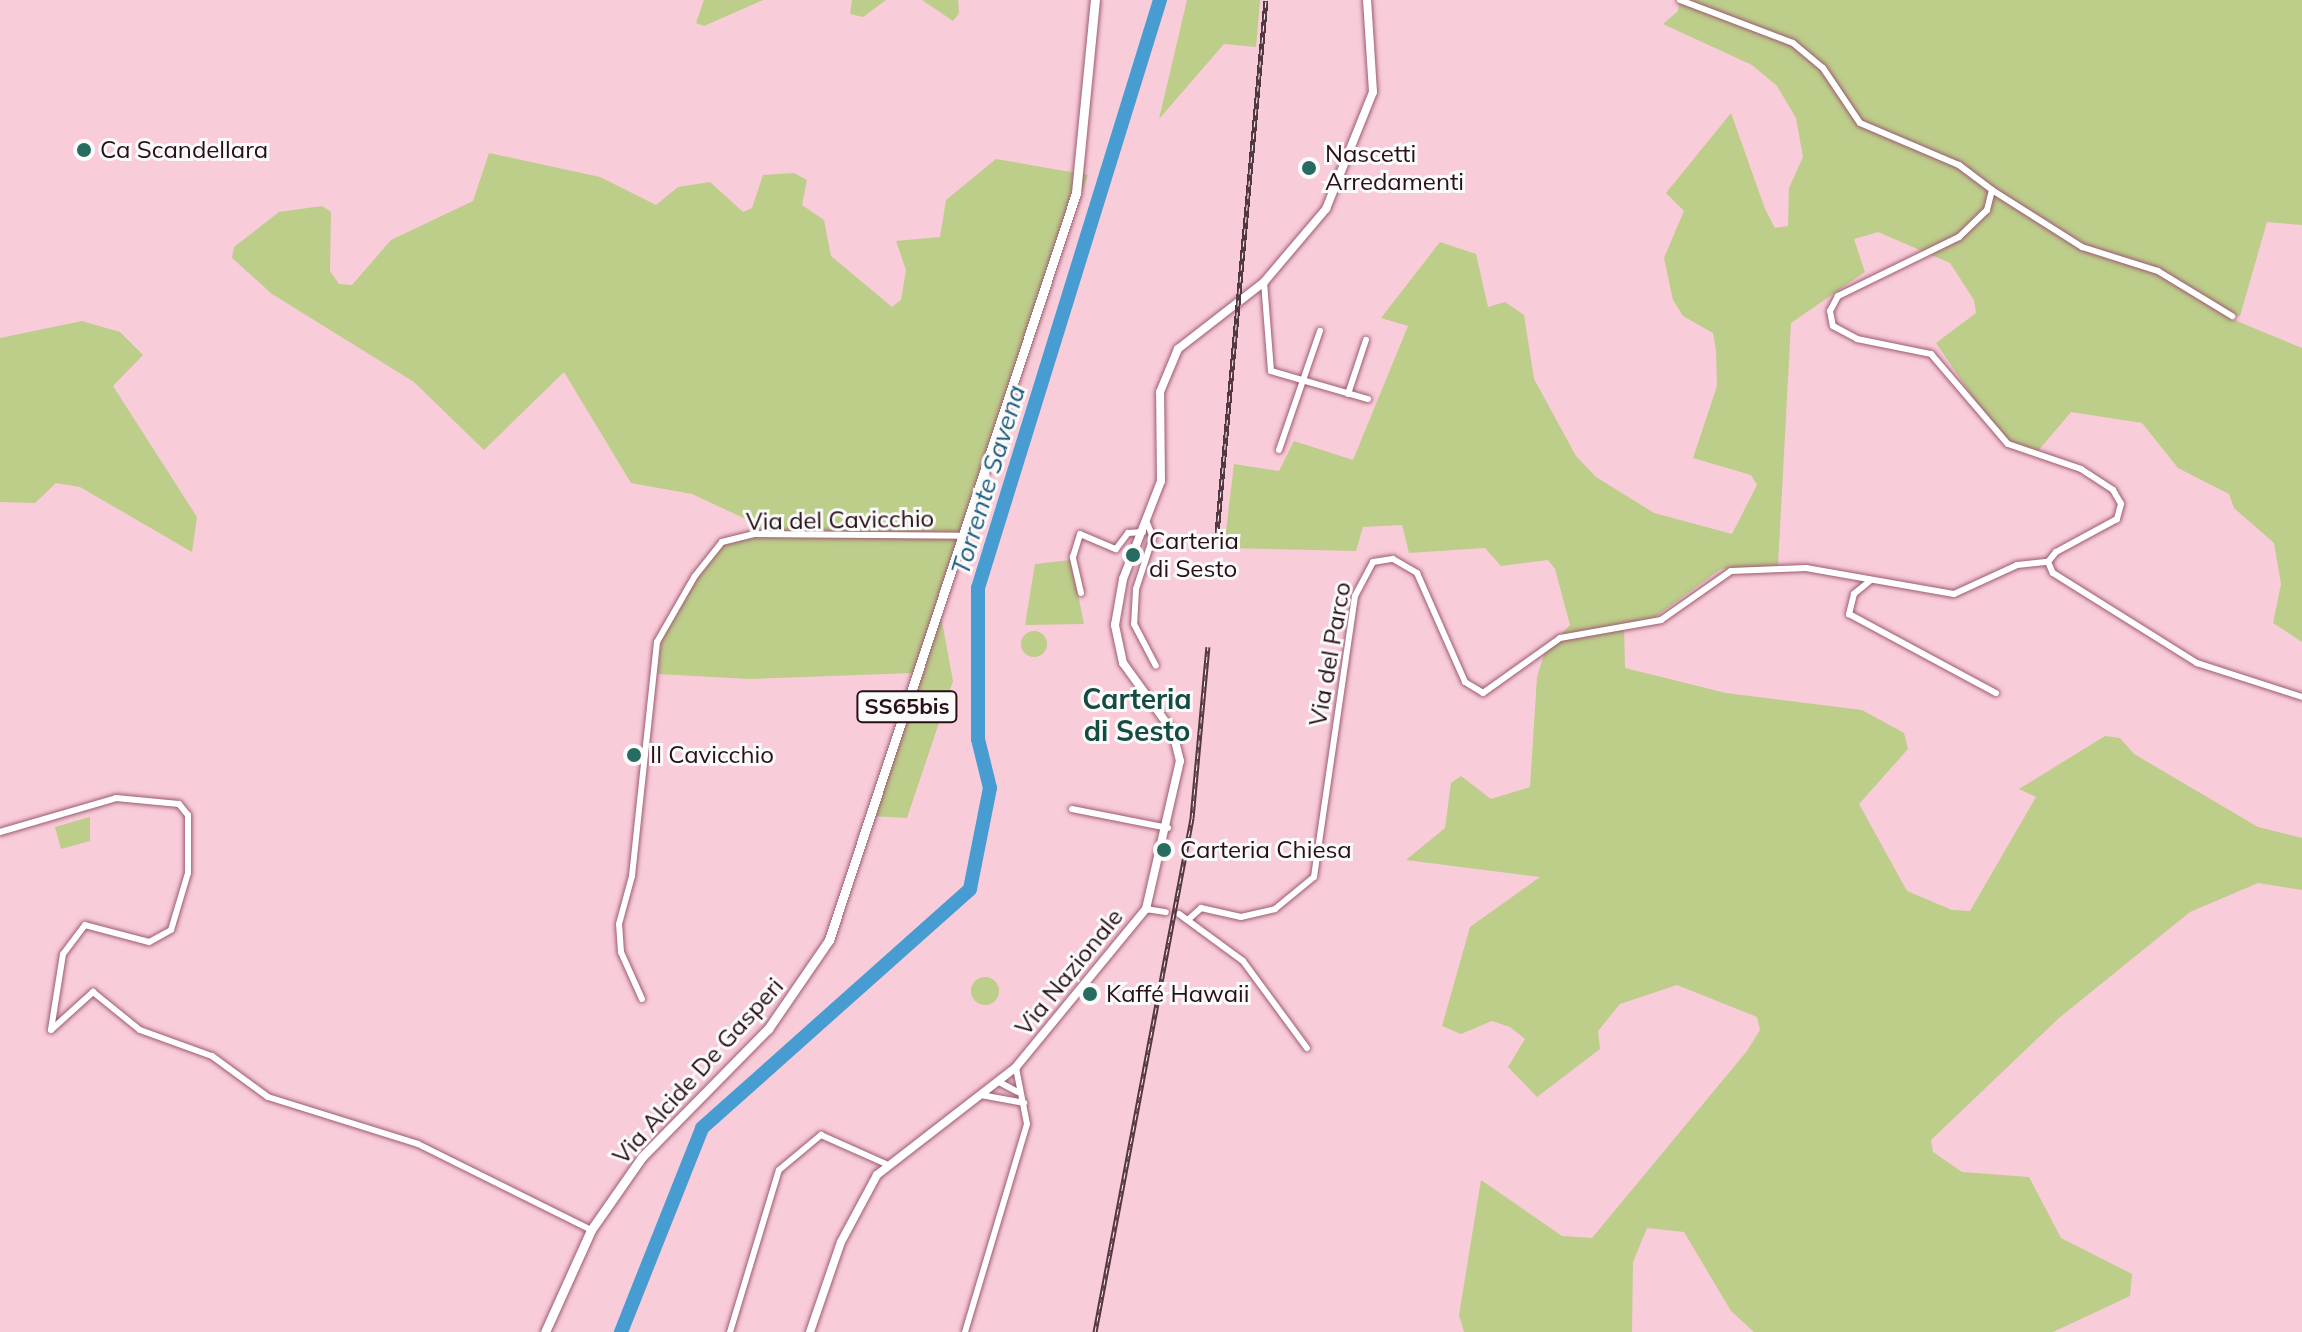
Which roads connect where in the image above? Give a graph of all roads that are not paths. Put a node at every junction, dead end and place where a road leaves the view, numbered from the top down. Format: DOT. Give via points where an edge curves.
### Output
graph roads {
  1 [pos="1095,0"];
  2 [pos="1367,0"];
  3 [pos="1680,0"];
  4 [pos="1992,190"];
  5 [pos="1264,282"];
  6 [pos="2232,316"];
  7 [pos="1320,331"];
  8 [pos="1366,340"];
  9 [pos="1303,380"];
  10 [pos="1348,394"];
  11 [pos="1368,399"];
  12 [pos="1279,450"];
  13 [pos="1145,527"];
  14 [pos="963,536"];
  15 [pos="2048,562"];
  16 [pos="1871,580"];
  17 [pos="1081,593"];
  18 [pos="1156,666"];
  19 [pos="1996,693"];
  20 [pos="2302,697"];
  21 [pos="1072,809"];
  22 [pos="1168,828"];
  23 [pos="0,832"];
  24 [pos="1146,909"];
  25 [pos="1166,912"];
  26 [pos="1179,914"];
  27 [pos="1190,918"];
  28 [pos="642,999"];
  29 [pos="1307,1048"];
  30 [pos="1016,1067"];
  31 [pos="999,1082"];
  32 [pos="1018,1092"];
  33 [pos="981,1095"];
  34 [pos="1011,1099"];
  35 [pos="1024,1103"];
  36 [pos="886,1164"];
  37 [pos="591,1230"];
  38 [pos="545,1332"];
  39 [pos="730,1332"];
  40 [pos="810,1332"];
  41 [pos="965,1332"];
  1 -- 14 [label="main road, Via Alcide De Gasperi / SS65bis" via="1076,193"];
  2 -- 5 [label="main road, Via Nazionale" via="1375,73 1367,110 1326,209"];
  3 -- 4 [label="street" via="1793,43 1823,68 1860,123 1959,165"];
  4 -- 6 [label="street" via="2082,247 2158,271"];
  4 -- 15 [label="street" via="1992,201 1970,229 1848,289 1832,302 1830,320 1857,339 1931,354 2008,444 2081,469 2113,490 2121,504 2117,519"];
  5 -- 9 [label="street" via="1272,342 1267,366"];
  5 -- 13 [label="main road, Via Nazionale" via="1204,324 1170,363 1159,398 1161,481"];
  7 -- 9 [label="street"];
  8 -- 10 [label="street"];
  9 -- 10 [label="street"];
  9 -- 12 [label="street"];
  10 -- 11 [label="street"];
  13 -- 17 [label="street" via="1128,533 1116,549 1080,534 1073,557"];
  13 -- 18 [label="street, Via Nazionale" via="1153,537 1134,624"];
  13 -- 22 [label="main road, Via Nazionale" via="1120,589 1115,637 1123,663 1176,741 1180,774"];
  14 -- 28 [label="street, Via del Cavicchio" via="754,534 722,542 695,576 657,642 632,876 619,924 621,952"];
  14 -- 37 [label="main road, Via Alcide De Gasperi / SS65bis" via="829,940 768,1029 642,1157"];
  15 -- 16 [label="street, Via del Parco" via="2017,565 1954,594"];
  15 -- 20 [label="street" via="2053,573 2189,659"];
  16 -- 19 [label="street" via="1854,594 1849,614"];
  16 -- 27 [label="street, Via del Parco" via="1806,568 1731,571 1661,620 1560,638 1483,693 1465,682 1417,573 1393,559 1373,562 1355,596 1314,877 1275,909 1241,917 1201,908"];
  21 -- 22 [label="street"];
  22 -- 24 [label="main road, Via Nazionale"];
  23 -- 37 [label="street" via="116,798 179,804 188,815 188,873 171,930 149,942 85,925 63,954 51,1030 93,992 140,1030 212,1056 268,1097 418,1144"];
  24 -- 25 [label="street"];
  24 -- 30 [label="main road, Via Nazionale"];
  26 -- 27 [label="street, Via del Parco"];
  27 -- 29 [label="street" via="1252,971"];
  30 -- 31 [label="main road, Via Nazionale"];
  30 -- 32 [label="street"];
  31 -- 32 [label="street"];
  31 -- 33 [label="main road, Via Nazionale"];
  31 -- 34 [label="street"];
  32 -- 35 [label="street"];
  33 -- 34 [label="street"];
  33 -- 36 [label="main road, Via Nazionale"];
  34 -- 35 [label="street"];
  35 -- 41 [label="street" via="1027,1124"];
  36 -- 39 [label="street" via="821,1135 779,1170"];
  36 -- 40 [label="main road, Via Nazionale" via="859,1202"];
  37 -- 38 [label="main road, Via Alcide De Gasperi / SS65bis"];
}
